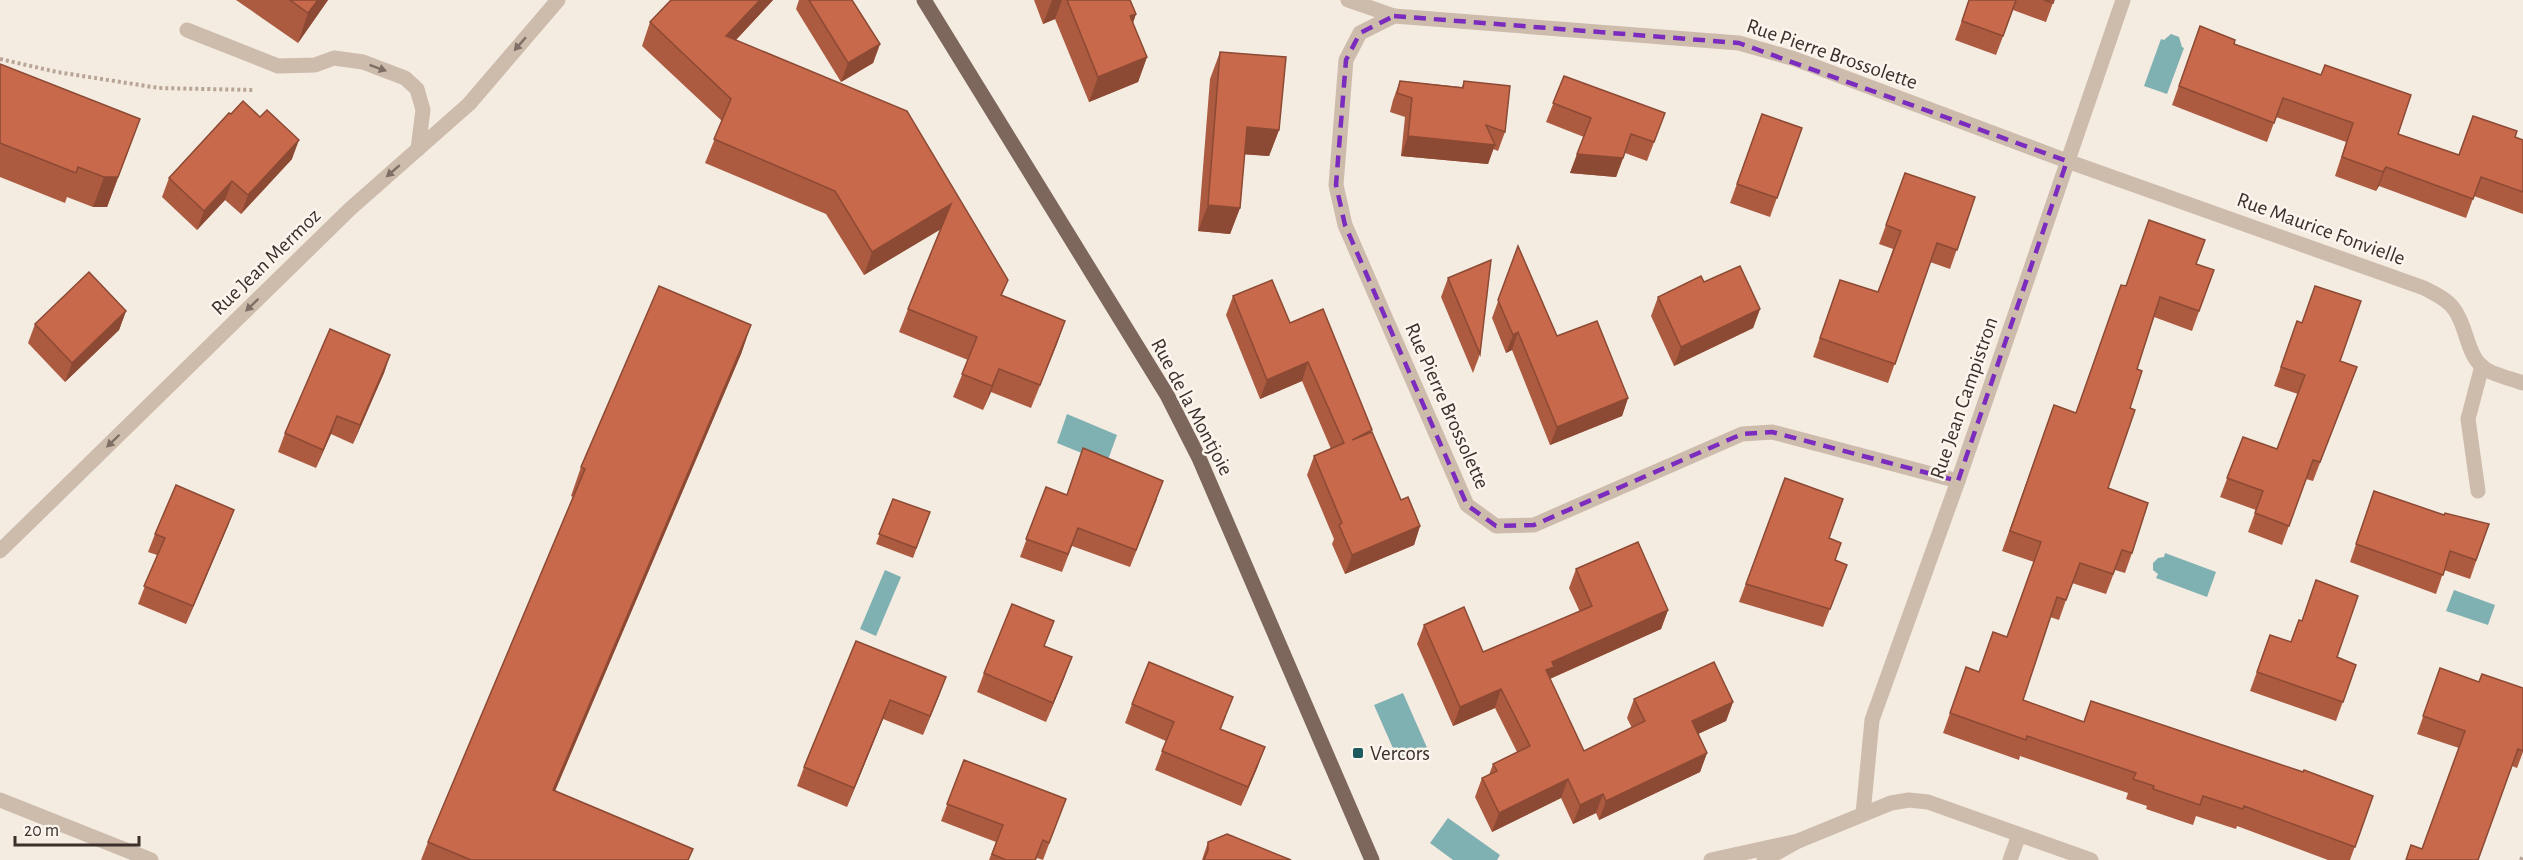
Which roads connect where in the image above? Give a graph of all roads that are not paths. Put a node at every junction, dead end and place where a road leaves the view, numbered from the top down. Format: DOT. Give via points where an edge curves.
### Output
graph roads {
  1 [pos="558,0"];
  2 [pos="924,0"];
  3 [pos="1348,0"];
  4 [pos="2123,0"];
  5 [pos="1394,16"];
  6 [pos="188,30"];
  7 [pos="418,149"];
  8 [pos="2067,162"];
  9 [pos="2482,366"];
  10 [pos="2523,383"];
  11 [pos="1958,481"];
  12 [pos="2478,491"];
  13 [pos="0,551"];
  14 [pos="0,800"];
  15 [pos="1863,814"];
  16 [pos="2019,835"];
  17 [pos="1798,842"];
  18 [pos="150,860"];
  19 [pos="1372,860"];
  20 [pos="1711,860"];
  21 [pos="1764,860"];
  22 [pos="2010,860"];
  23 [pos="2091,860"];
  1 -- 7 [label="street, Rue Jean Mermoz, one-way" via="469,104"];
  2 -- 19 [label="main road, Rue de la Montjoie" via="1167,395 1199,458"];
  3 -- 5 [label="street, Rue Pierre Brossolette"];
  4 -- 8 [label="street, Rue Jean Campistron"];
  5 -- 8 [label="street, Rue Pierre Brossolette" via="1739,43 1795,59"];
  5 -- 11 [label="street, Rue Pierre Brossolette" via="1360,33 1346,60 1336,185 1345,225 1467,506 1496,526 1534,525 1742,434 1772,432"];
  6 -- 7 [label="street, one-way" via="278,66 315,65 334,58 363,62 405,78 417,89 423,110"];
  7 -- 13 [label="street, Rue Jean Mermoz, one-way" via="350,209"];
  8 -- 9 [label="street, Rue Maurice Fonvielle" via="2424,288 2456,311 2469,346"];
  8 -- 11 [label="street, Rue Jean Campistron"];
  9 -- 10 [label="street"];
  9 -- 12 [label="street" via="2468,419"];
  11 -- 15 [label="street, Rue Jean Campistron" via="1872,720"];
  14 -- 18 [label="street"];
  15 -- 16 [label="street" via="1891,802 1928,802"];
  15 -- 17 [label="street"];
  16 -- 22 [label="street"];
  16 -- 23 [label="street"];
  17 -- 20 [label="street"];
  17 -- 21 [label="street"];
}
